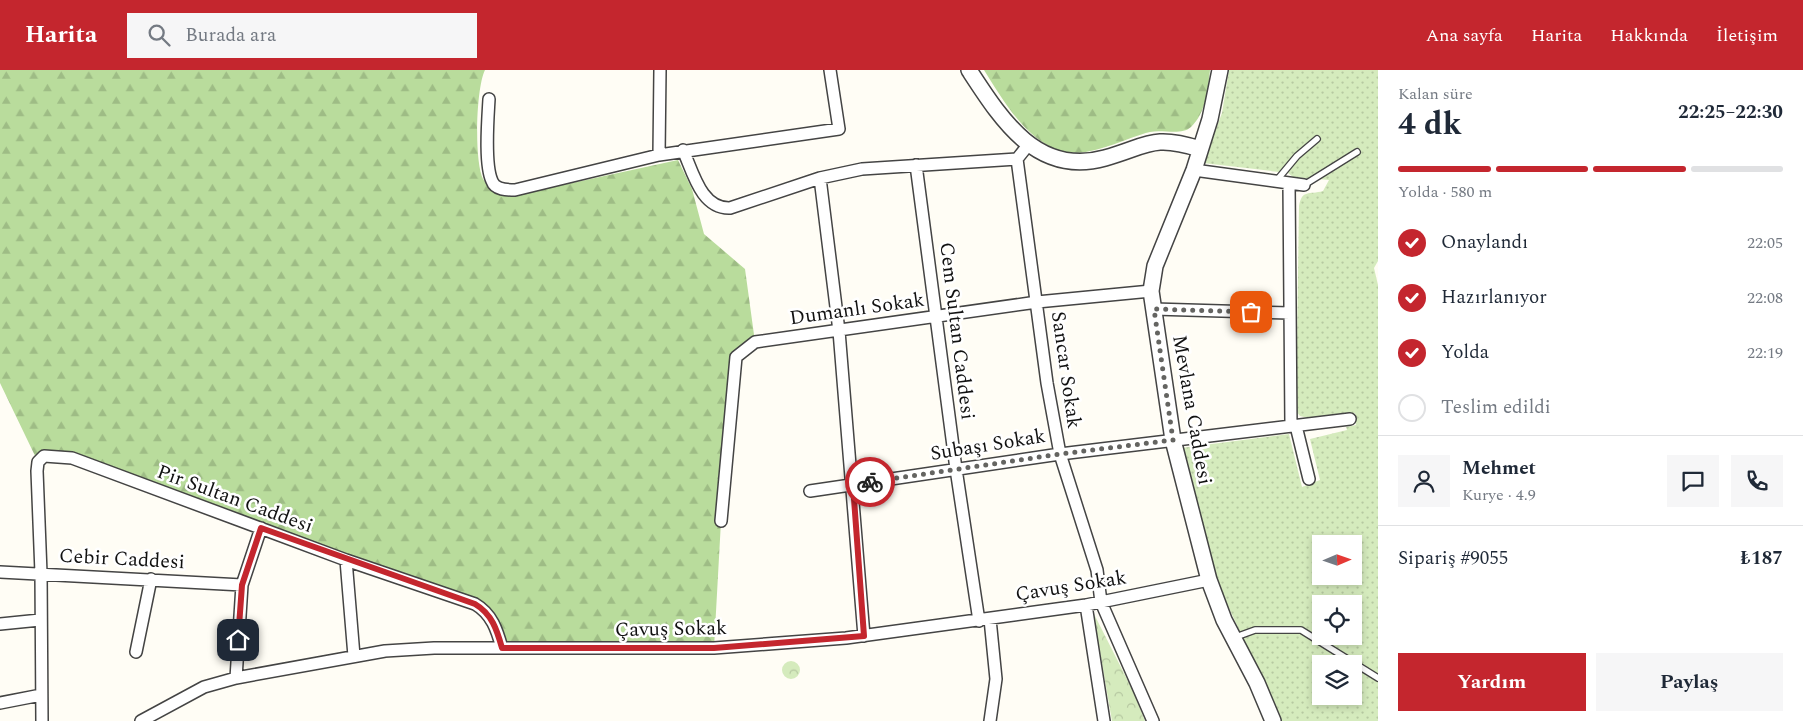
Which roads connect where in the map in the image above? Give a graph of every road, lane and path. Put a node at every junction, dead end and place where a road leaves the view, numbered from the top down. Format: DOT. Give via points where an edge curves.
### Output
graph roads {
  1 [pos="660,70"];
  2 [pos="830,70"];
  3 [pos="969,70"];
  4 [pos="1220,70"];
  5 [pos="489,99"];
  6 [pos="1316,139"];
  7 [pos="1029,144"];
  8 [pos="1200,149"];
  9 [pos="683,150"];
  10 [pos="1357,152"];
  11 [pos="659,155"];
  12 [pos="1017,159"];
  13 [pos="916,165"];
  14 [pos="1194,170"];
  15 [pos="820,178"];
  16 [pos="1277,180"];
  17 [pos="1289,184"];
  18 [pos="1304,185"];
  19 [pos="1151,291"];
  20 [pos="1037,302"];
  21 [pos="1154,309"];
  22 [pos="1290,313"];
  23 [pos="936,317"];
  24 [pos="839,331"];
  25 [pos="1350,419"];
  26 [pos="1294,426"];
  27 [pos="1173,440"];
  28 [pos="1060,454"];
  29 [pos="956,469"];
  30 [pos="1309,479"];
  31 [pos="853,485"];
  32 [pos="810,491"];
  33 [pos="721,521"];
  34 [pos="261,528"];
  35 [pos="346,560"];
  36 [pos="0,572"];
  37 [pos="41,573"];
  38 [pos="151,579"];
  39 [pos="1209,580"];
  40 [pos="242,585"];
  41 [pos="1101,602"];
  42 [pos="1086,605"];
  43 [pos="40,620"];
  44 [pos="984,620"];
  45 [pos="0,624"];
  46 [pos="864,636"];
  47 [pos="1233,638"];
  48 [pos="502,648"];
  49 [pos="136,652"];
  50 [pos="354,656"];
  51 [pos="236,678"];
  52 [pos="1378,678"];
  53 [pos="41,695"];
  54 [pos="0,703"];
  55 [pos="42,721"];
  56 [pos="141,721"];
  57 [pos="990,721"];
  58 [pos="1104,721"];
  59 [pos="1153,721"];
  60 [pos="1272,721"];
  1 -- 11 [label="street"];
  2 -- 9 [label="street" via="839,129"];
  3 -- 7 [label="street" via="1004,122"];
  4 -- 8 [label="street, Mevlana Caddesi" via="1214,106"];
  5 -- 11 [label="street" via="490,173 492,182 507,190"];
  6 -- 16 [label="lane"];
  7 -- 8 [label="street" via="1051,157 1071,162 1106,158 1142,144 1161,141"];
  7 -- 12 [label="street"];
  8 -- 14 [label="street, Mevlana Caddesi"];
  9 -- 11 [label="street"];
  9 -- 15 [label="street" via="700,188 710,202 721,209"];
  10 -- 18 [label="lane"];
  12 -- 13 [label="street"];
  12 -- 20 [label="street, Sancar Sokak"];
  13 -- 15 [label="street"];
  13 -- 23 [label="street, Cem Sultan Caddesi"];
  14 -- 16 [label="street"];
  14 -- 19 [label="street, Mevlana Caddesi" via="1158,257"];
  15 -- 24 [label="street"];
  16 -- 17 [label="street"];
  17 -- 18 [label="street"];
  17 -- 22 [label="street"];
  19 -- 20 [label="street, Dumanlı Sokak"];
  19 -- 21 [label="street, Mevlana Caddesi"];
  20 -- 23 [label="street, Dumanlı Sokak"];
  20 -- 28 [label="street, Sancar Sokak"];
  21 -- 22 [label="street"];
  21 -- 27 [label="street, Mevlana Caddesi"];
  22 -- 26 [label="street"];
  23 -- 24 [label="street, Dumanlı Sokak"];
  23 -- 29 [label="street, Cem Sultan Caddesi"];
  24 -- 31 [label="street"];
  24 -- 33 [label="street, Dumanlı Sokak" via="755,342 736,357"];
  25 -- 26 [label="street, Subaşı Sokak"];
  26 -- 27 [label="street, Subaşı Sokak"];
  26 -- 30 [label="street"];
  27 -- 28 [label="street, Subaşı Sokak"];
  27 -- 39 [label="street, Mevlana Caddesi"];
  28 -- 29 [label="street, Subaşı Sokak"];
  28 -- 41 [label="street, Sancar Sokak" via="1097,570"];
  29 -- 31 [label="street, Subaşı Sokak"];
  29 -- 44 [label="street, Cem Sultan Caddesi"];
  31 -- 32 [label="street, Subaşı Sokak"];
  31 -- 46 [label="street"];
  34 -- 35 [label="street, Pir Sultan Caddesi"];
  34 -- 37 [label="street, Pir Sultan Caddesi" via="72,458 44,456 38,462 37,472"];
  34 -- 40 [label="street"];
  35 -- 48 [label="street, Pir Sultan Caddesi" via="475,604 493,621"];
  35 -- 50 [label="street"];
  36 -- 37 [label="street, Cebir Caddesi"];
  37 -- 38 [label="street, Cebir Caddesi"];
  37 -- 43 [label="street"];
  38 -- 40 [label="street, Cebir Caddesi"];
  38 -- 49 [label="street"];
  39 -- 41 [label="street, Çavuş Sokak"];
  39 -- 47 [label="street, Mevlana Caddesi"];
  40 -- 51 [label="street"];
  41 -- 42 [label="street, Çavuş Sokak"];
  41 -- 59 [label="street, Sancar Sokak"];
  42 -- 44 [label="street, Çavuş Sokak"];
  42 -- 58 [label="street"];
  43 -- 45 [label="street"];
  43 -- 53 [label="street"];
  44 -- 46 [label="street, Çavuş Sokak"];
  44 -- 57 [label="street, Cem Sultan Caddesi" via="996,680"];
  46 -- 48 [label="street, Çavuş Sokak" via="714,648"];
  47 -- 52 [label="lane" via="1255,630 1301,630"];
  47 -- 60 [label="street, Mevlana Caddesi" via="1257,682"];
  48 -- 50 [label="street, Çavuş Sokak" via="410,649"];
  50 -- 51 [label="street, Çavuş Sokak"];
  51 -- 56 [label="street, Çavuş Sokak" via="204,687"];
  53 -- 54 [label="street"];
  53 -- 55 [label="street"];
}
